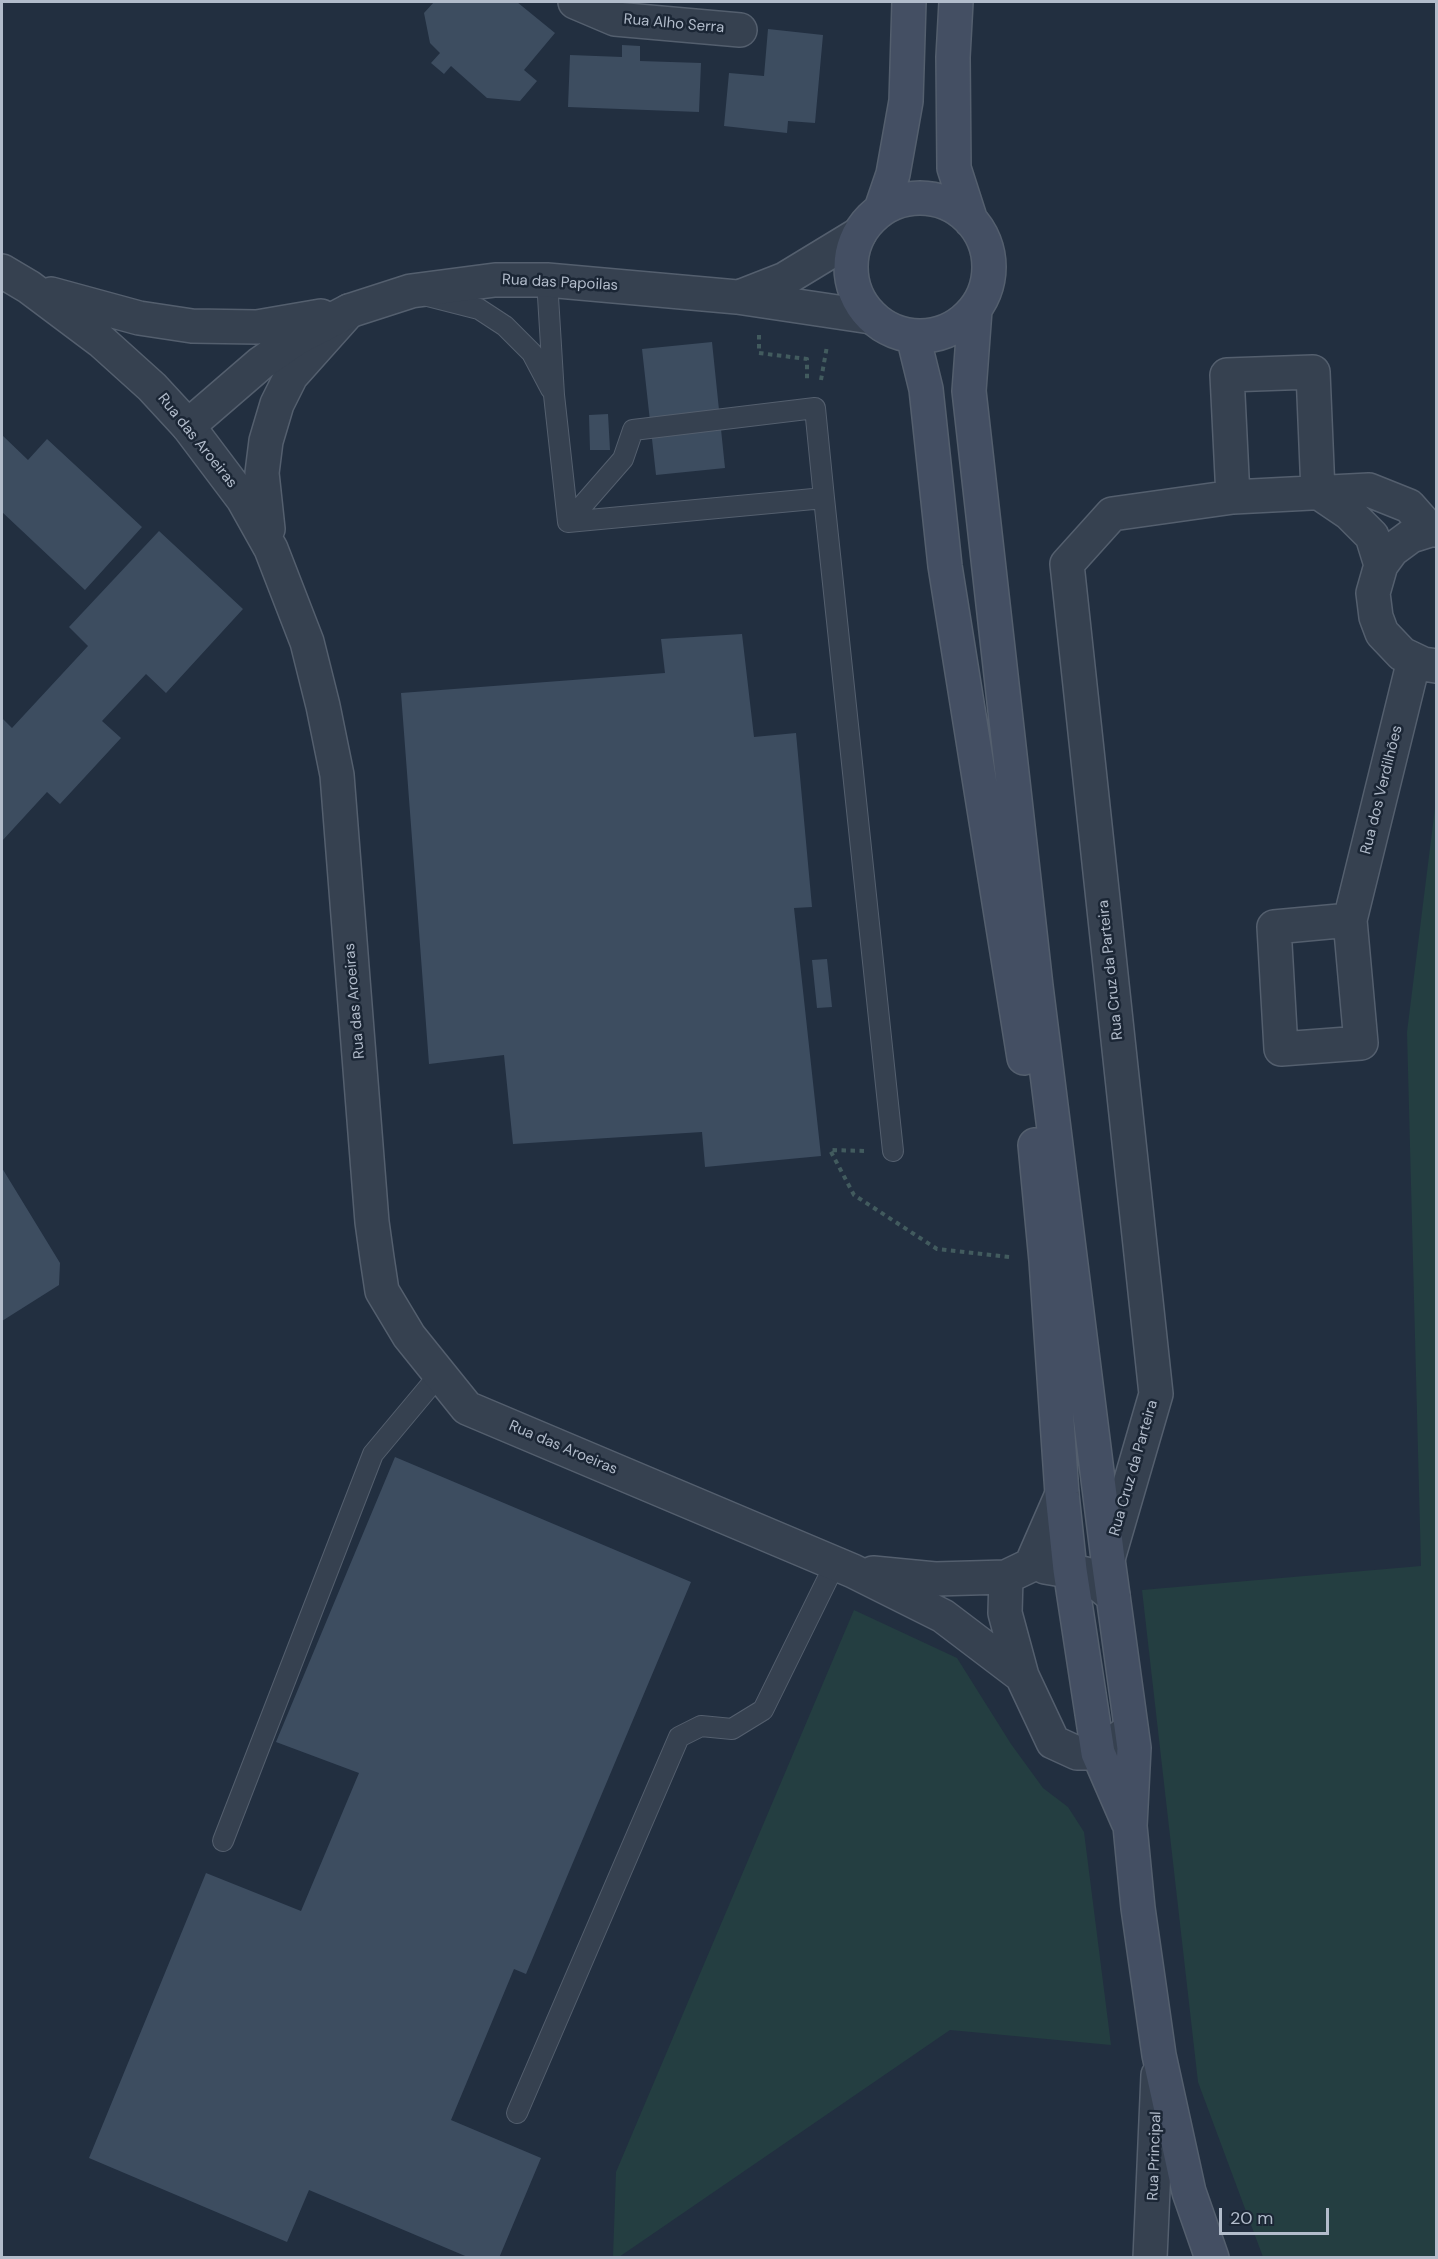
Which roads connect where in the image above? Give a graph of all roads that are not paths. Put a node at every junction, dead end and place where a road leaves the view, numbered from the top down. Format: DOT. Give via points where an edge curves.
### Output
graph roads {
  1 [pos="575,2"];
  2 [pos="909,2"];
  3 [pos="956,2"];
  4 [pos="740,30"];
  5 [pos="881,209"];
  6 [pos="971,220"];
  7 [pos="859,234"];
  8 [pos="15,279"];
  9 [pos="547,280"];
  10 [pos="411,291"];
  11 [pos="748,299"];
  12 [pos="349,310"];
  13 [pos="975,310"];
  14 [pos="872,317"];
  15 [pos="913,336"];
  16 [pos="554,395"];
  17 [pos="188,426"];
  18 [pos="1318,492"];
  19 [pos="1233,497"];
  20 [pos="824,498"];
  21 [pos="1428,517"];
  22 [pos="568,522"];
  23 [pos="271,549"];
  24 [pos="1381,565"];
  25 [pos="1425,663"];
  26 [pos="1350,920"];
  27 [pos="893,1151"];
  28 [pos="439,1375"];
  29 [pos="1062,1494"];
  30 [pos="1108,1559"];
  31 [pos="844,1568"];
  32 [pos="1070,1570"];
  33 [pos="1018,1571"];
  34 [pos="1113,1596"];
  35 [pos="1022,1676"];
  36 [pos="1131,1730"];
  37 [pos="1098,1753"];
  38 [pos="1130,1826"];
  39 [pos="223,1841"];
  40 [pos="1159,2055"];
  41 [pos="517,2113"];
  42 [pos="1150,2258"];
  43 [pos="1212,2258"];
  1 -- 4 [label="street, Rua Alho Serra" via="615,19"];
  2 -- 5 [label="main road" via="906,101 893,174"];
  3 -- 6 [label="main road" via="954,168"];
  5 -- 6 [label="main road" via="911,198 934,199"];
  5 -- 7 [label="main road"];
  6 -- 13 [label="main road" via="984,241 989,264 984,295"];
  7 -- 11 [label="street, Rua das Papoilas"];
  7 -- 14 [label="main road" via="851,254 851,276 858,298"];
  8 -- 12 [label="street, Rua das Papoilas" via="139,318 192,326 257,327"];
  8 -- 17 [label="street, Rua das Aroeiras" via="101,341"];
  9 -- 10 [label="street, Rua das Papoilas" via="495,280"];
  9 -- 11 [label="street, Rua das Papoilas"];
  9 -- 16 [label="lane"];
  10 -- 12 [label="street, Rua das Papoilas"];
  10 -- 16 [label="lane" via="479,309 505,326 532,353"];
  11 -- 14 [label="street, Rua das Papoilas"];
  12 -- 17 [label="street, Rua das Papoilas" via="261,363"];
  12 -- 23 [label="street" via="291,376 277,404 262,473"];
  13 -- 15 [label="main road" via="944,332"];
  13 -- 30 [label="main road" via="969,391 1036,986"];
  14 -- 15 [label="main road" via="891,330"];
  15 -- 29 [label="main road" via="926,389 945,566 1032,1107"];
  16 -- 22 [label="lane"];
  17 -- 23 [label="street, Rua das Aroeiras" via="243,499"];
  18 -- 19 [label="street, Rua Cruz da Parteira"];
  18 -- 19 [label="street" via="1313,372 1227,375"];
  18 -- 21 [label="street, Rua Cruz da Parteira" via="1369,490"];
  18 -- 24 [label="street" via="1349,513 1372,536"];
  19 -- 30 [label="street, Rua Cruz da Parteira" via="1112,514 1067,564 1156,1394"];
  20 -- 22 [label="lane"];
  20 -- 22 [label="lane" via="811,408 633,430 623,459"];
  20 -- 27 [label="lane"];
  21 -- 24 [label="street"];
  23 -- 28 [label="street, Rua das Aroeiras" via="307,642 337,775 372,1222 382,1291"];
  24 -- 25 [label="street" via="1373,593 1382,633 1402,654"];
  25 -- 26 [label="street, Rua dos Verdilhões"];
  28 -- 31 [label="street, Rua das Aroeiras" via="467,1408"];
  28 -- 39 [label="lane" via="373,1454"];
  29 -- 32 [label="main road"];
  29 -- 33 [label="street"];
  30 -- 34 [label="main road"];
  31 -- 33 [label="street, Rua das Aroeiras" via="934,1579"];
  31 -- 35 [label="street, Rua das Aroeiras" via="943,1616"];
  31 -- 41 [label="lane" via="764,1710 732,1729 701,1726 679,1737"];
  32 -- 33 [label="street, Rua das Aroeiras"];
  32 -- 34 [label="street, Rua das Aroeiras" via="1086,1574"];
  32 -- 37 [label="main road"];
  33 -- 35 [label="street" via="1005,1613"];
  34 -- 36 [label="main road"];
  35 -- 37 [label="street" via="1053,1742 1077,1753"];
  36 -- 37 [label="street"];
  36 -- 38 [label="main road" via="1134,1748"];
  37 -- 38 [label="main road"];
  38 -- 40 [label="main road"];
  40 -- 42 [label="street, Rua Principal"];
  40 -- 43 [label="main road" via="1190,2192"];
}
